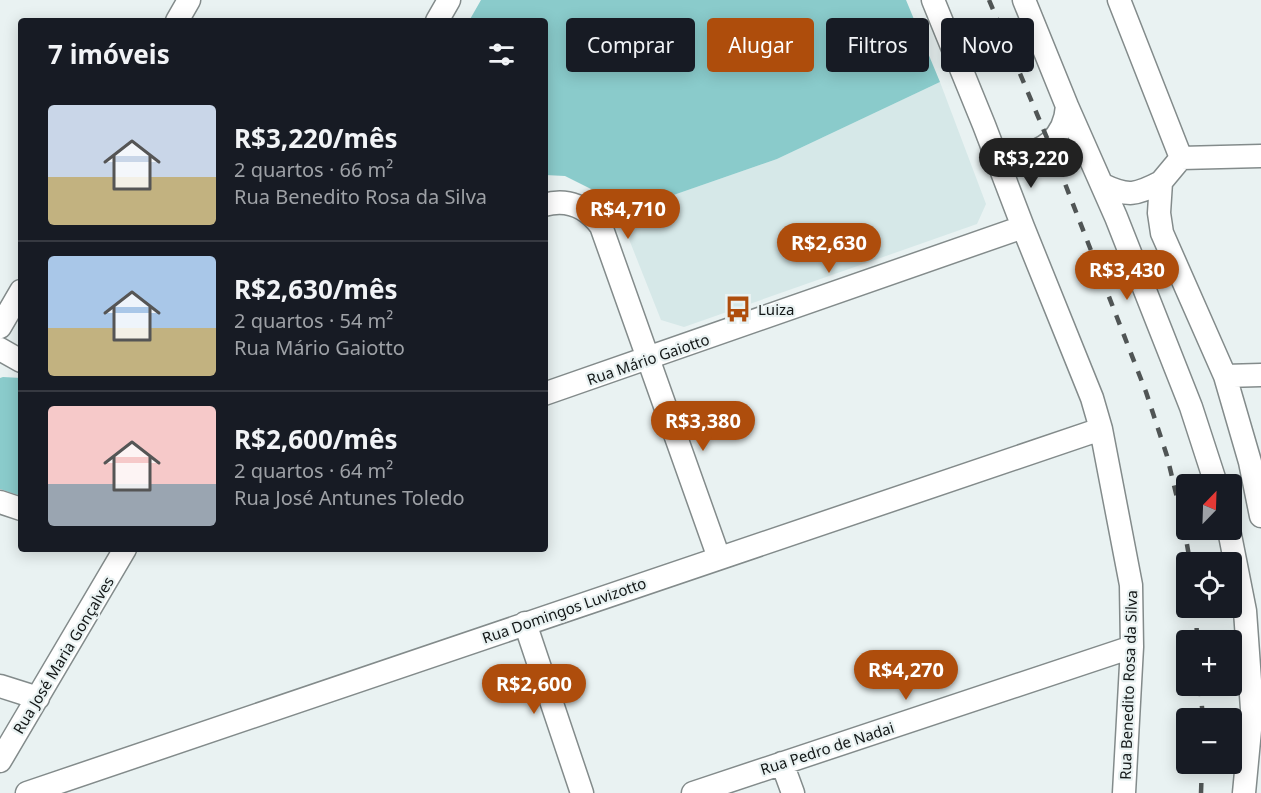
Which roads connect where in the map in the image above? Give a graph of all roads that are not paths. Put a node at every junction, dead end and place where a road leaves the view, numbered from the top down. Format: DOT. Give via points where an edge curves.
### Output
graph roads {
  1 [pos="189,0"];
  2 [pos="449,0"];
  3 [pos="933,0"];
  4 [pos="1024,0"];
  5 [pos="1119,0"];
  6 [pos="179,18"];
  7 [pos="439,18"];
  8 [pos="1067,106"];
  9 [pos="1050,145"];
  10 [pos="1261,156"];
  11 [pos="1181,158"];
  12 [pos="1090,160"];
  13 [pos="1000,165"];
  14 [pos="1161,182"];
  15 [pos="1103,185"];
  16 [pos="548,205"];
  17 [pos="1023,227"];
  18 [pos="18,296"];
  19 [pos="0,327"];
  20 [pos="0,349"];
  21 [pos="18,359"];
  22 [pos="649,359"];
  23 [pos="1261,375"];
  24 [pos="1224,376"];
  25 [pos="548,393"];
  26 [pos="1101,429"];
  27 [pos="1213,474"];
  28 [pos="0,502"];
  29 [pos="18,508"];
  30 [pos="1261,516"];
  31 [pos="1232,540"];
  32 [pos="122,552"];
  33 [pos="719,558"];
  34 [pos="1253,607"];
  35 [pos="525,623"];
  36 [pos="1132,647"];
  37 [pos="0,686"];
  38 [pos="38,698"];
  39 [pos="0,761"];
  40 [pos="782,763"];
  41 [pos="27,793"];
  42 [pos="582,793"];
  43 [pos="693,793"];
  44 [pos="793,793"];
  45 [pos="1124,793"];
  46 [pos="1244,793"];
  1 -- 6 [label="street"];
  2 -- 7 [label="street"];
  3 -- 13 [label="street, Rua Benedito Rosa da Silva"];
  4 -- 8 [label="street"];
  5 -- 11 [label="street"];
  8 -- 9 [label="street" via="1063,128"];
  8 -- 12 [label="street"];
  9 -- 12 [label="street"];
  9 -- 13 [label="street"];
  10 -- 11 [label="street"];
  11 -- 14 [label="street"];
  12 -- 15 [label="street"];
  13 -- 17 [label="street, Rua Benedito Rosa da Silva"];
  14 -- 15 [label="street" via="1143,192 1129,194"];
  14 -- 24 [label="street" via="1162,233"];
  15 -- 27 [label="street" via="1191,407"];
  16 -- 22 [label="street" via="578,207 592,214 601,226"];
  17 -- 22 [label="street, Rua Mário Gaiotto"];
  17 -- 26 [label="street, Rua Benedito Rosa da Silva"];
  18 -- 19 [label="street"];
  20 -- 21 [label="street"];
  22 -- 25 [label="street, Rua Mário Gaiotto"];
  22 -- 33 [label="street"];
  23 -- 24 [label="street"];
  24 -- 30 [label="street" via="1250,462"];
  26 -- 33 [label="street, Rua Domingos Luvizotto"];
  26 -- 36 [label="street, Rua Benedito Rosa da Silva" via="1131,585"];
  28 -- 29 [label="street"];
  31 -- 34 [label="street"];
  32 -- 38 [label="street, Rua José Maria Gonçalves"];
  33 -- 35 [label="street, Rua Domingos Luvizotto"];
  34 -- 46 [label="street" via="1252,709"];
  35 -- 41 [label="street, Rua Domingos Luvizotto"];
  35 -- 42 [label="street"];
  36 -- 40 [label="street, Rua Pedro de Nadai"];
  36 -- 45 [label="street, Rua Benedito Rosa da Silva"];
  37 -- 38 [label="street"];
  38 -- 39 [label="street, Rua José Maria Gonçalves"];
  40 -- 43 [label="street, Rua Pedro de Nadai"];
  40 -- 44 [label="street"];
}
